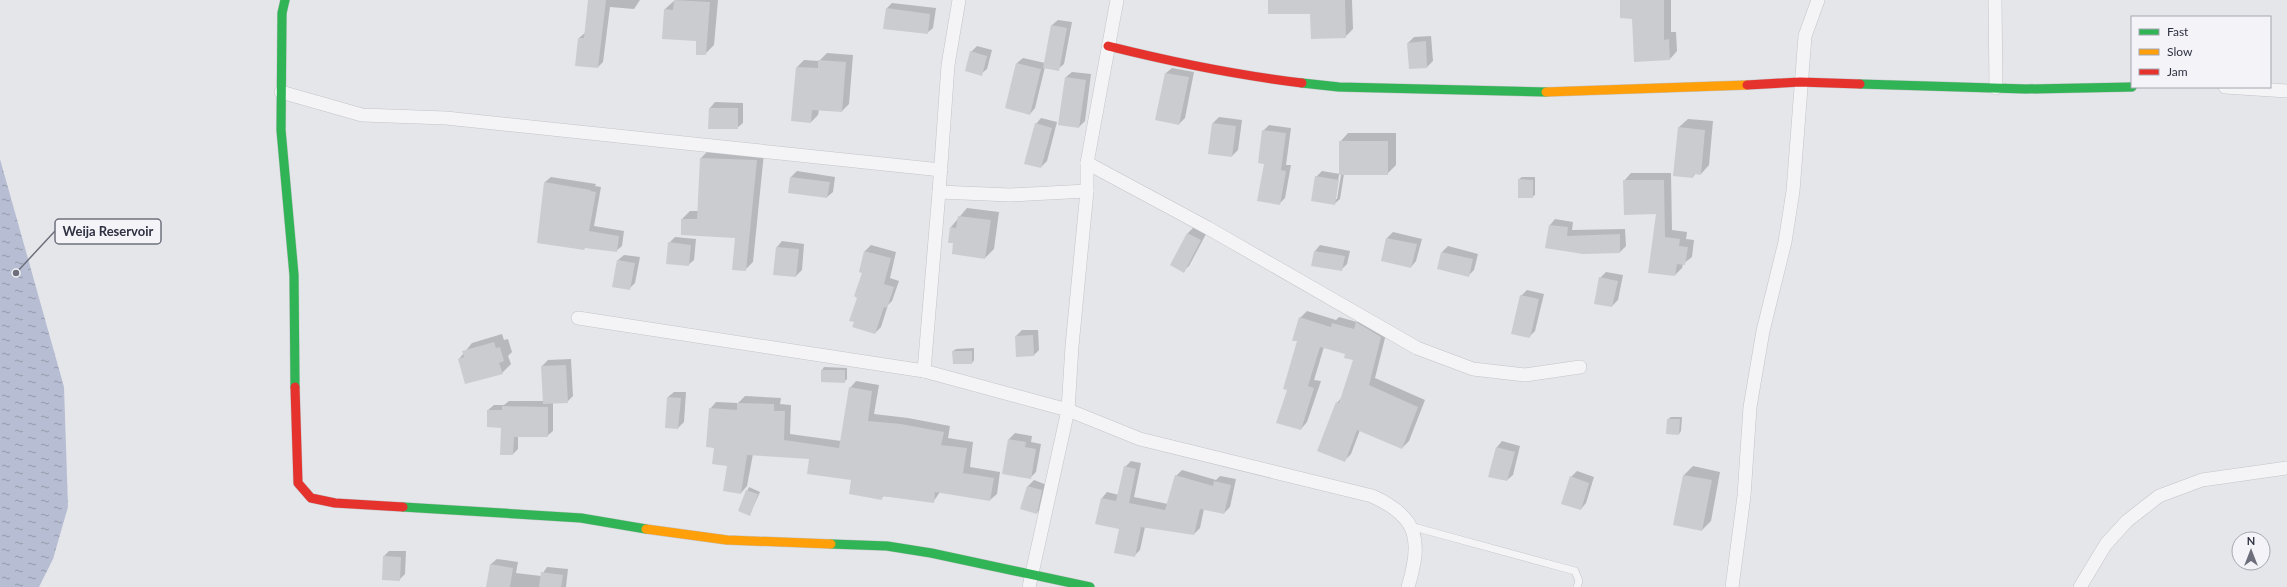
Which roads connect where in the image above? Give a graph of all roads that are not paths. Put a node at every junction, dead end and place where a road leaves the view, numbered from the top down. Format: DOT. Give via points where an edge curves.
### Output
graph roads {
  1 [pos="285,0"];
  2 [pos="959,0"];
  3 [pos="1117,0"];
  4 [pos="1818,0"];
  5 [pos="1995,0"];
  6 [pos="1108,46"];
  7 [pos="1800,82"];
  8 [pos="2131,86"];
  9 [pos="1996,88"];
  10 [pos="2237,88"];
  11 [pos="281,92"];
  12 [pos="2287,92"];
  13 [pos="1087,163"];
  14 [pos="941,170"];
  15 [pos="1087,191"];
  16 [pos="939,192"];
  17 [pos="578,318"];
  18 [pos="1580,367"];
  19 [pos="924,371"];
  20 [pos="1068,410"];
  21 [pos="2287,468"];
  22 [pos="1410,526"];
  23 [pos="1033,574"];
  24 [pos="1029,587"];
  25 [pos="1090,587"];
  26 [pos="1408,587"];
  27 [pos="1577,587"];
  28 [pos="1732,587"];
  29 [pos="2080,587"];
  1 -- 11 [label="street" via="282,13"];
  2 -- 14 [label="street" via="948,65"];
  3 -- 6 [label="street"];
  4 -- 7 [label="street" via="1805,36"];
  5 -- 9 [label="street"];
  6 -- 7 [label="street" via="1167,61 1247,76 1339,88 1547,92 1702,88"];
  6 -- 13 [label="street"];
  7 -- 9 [label="street"];
  7 -- 28 [label="street" via="1793,191 1785,242 1763,330 1750,407 1744,496"];
  8 -- 9 [label="street"];
  10 -- 12 [label="street"];
  11 -- 14 [label="street" via="362,115 446,118"];
  11 -- 23 [label="street" via="281,130 294,275 294,436 298,483 311,498 335,503 581,518 678,535 727,540 887,546 931,552"];
  13 -- 15 [label="street"];
  13 -- 18 [label="street" via="1208,228 1417,348 1473,369 1525,375"];
  14 -- 16 [label="street"];
  15 -- 16 [label="street" via="1010,195"];
  15 -- 20 [label="street"];
  16 -- 19 [label="street"];
  17 -- 19 [label="street"];
  19 -- 20 [label="street"];
  20 -- 22 [label="street" via="1140,439 1372,496 1392,505"];
  20 -- 23 [label="street"];
  21 -- 29 [label="street" via="2202,480 2159,496 2127,521 2106,544"];
  22 -- 26 [label="street" via="1416,543 1416,555"];
  22 -- 27 [label="lane" via="1575,571 1579,581"];
  23 -- 24 [label="street"];
  23 -- 25 [label="street"];
}
